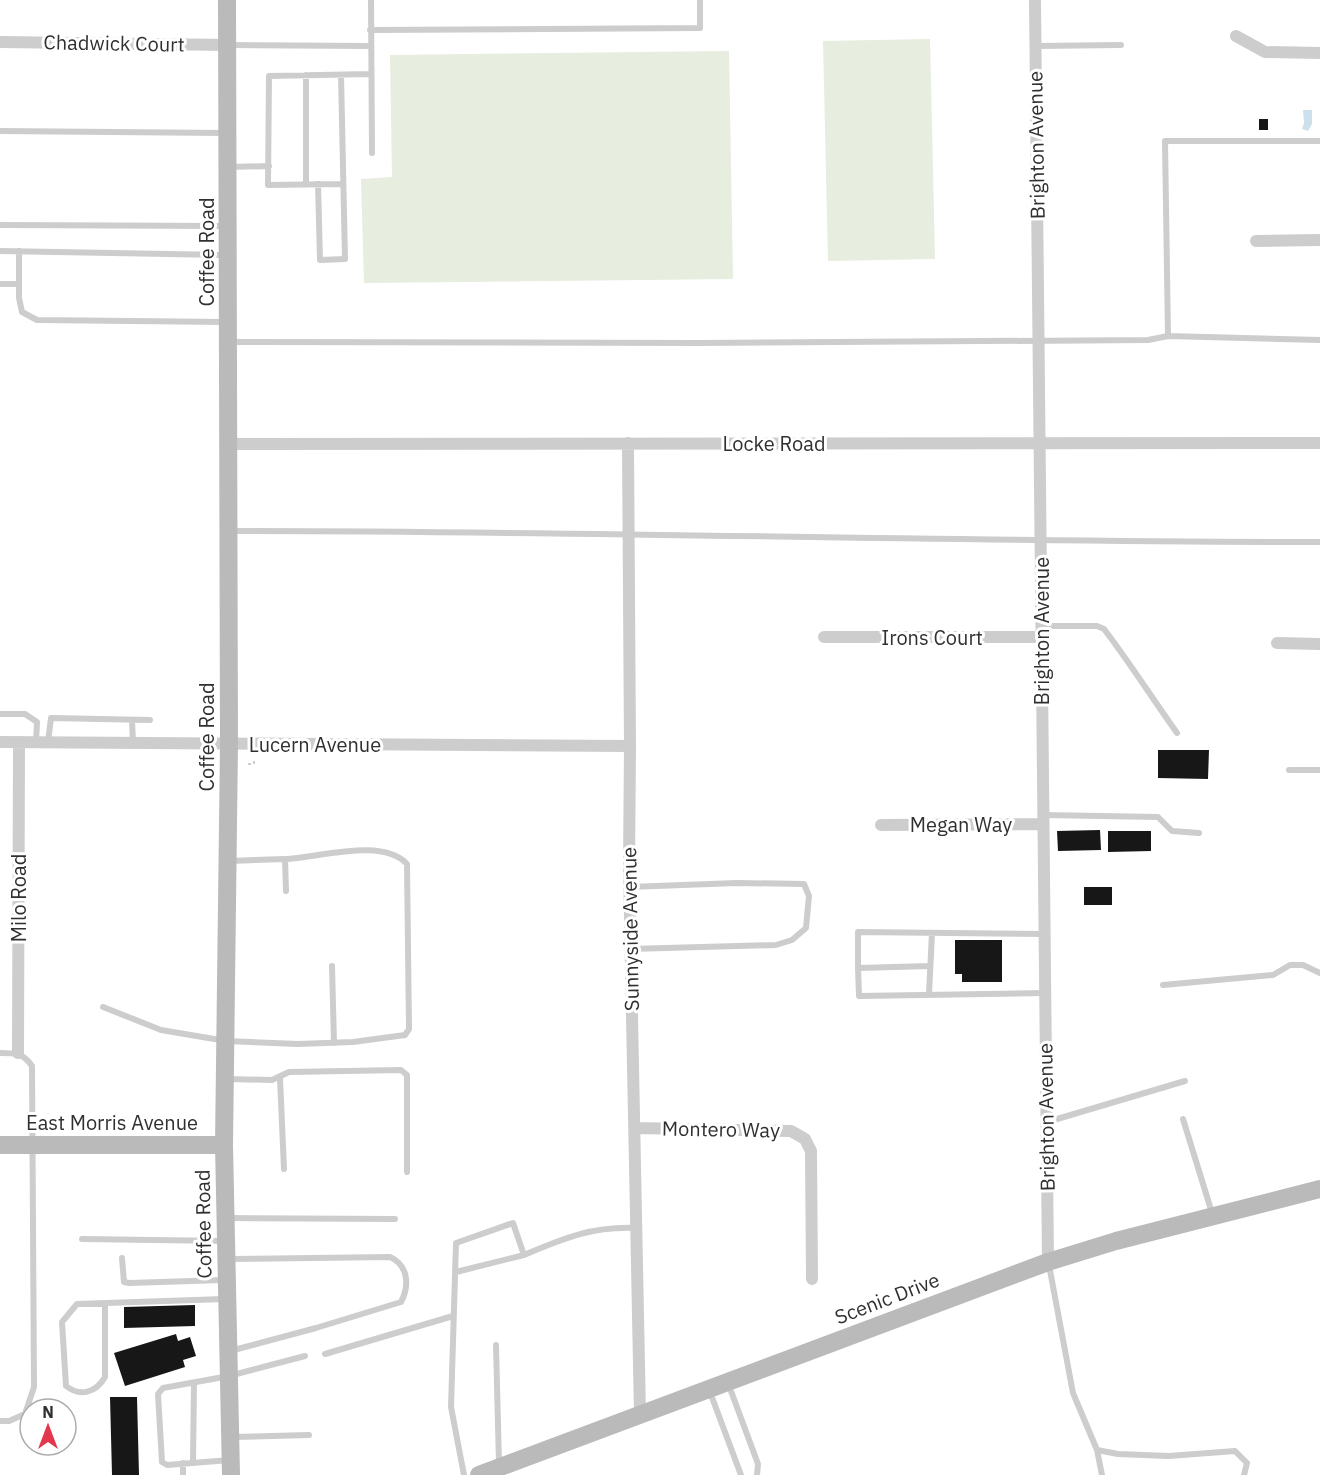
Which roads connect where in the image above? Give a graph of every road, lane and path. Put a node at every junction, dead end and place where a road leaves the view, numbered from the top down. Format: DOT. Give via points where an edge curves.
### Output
graph roads {
  1 [pos="227,0"];
  2 [pos="371,0"];
  3 [pos="700,0"];
  4 [pos="1035,0"];
  5 [pos="370,30"];
  6 [pos="1236,36"];
  7 [pos="0,42"];
  8 [pos="228,45"];
  9 [pos="1121,45"];
  10 [pos="370,46"];
  11 [pos="1035,46"];
  12 [pos="1320,53"];
  13 [pos="370,74"];
  14 [pos="306,75"];
  15 [pos="341,75"];
  16 [pos="0,131"];
  17 [pos="228,133"];
  18 [pos="1320,141"];
  19 [pos="372,153"];
  20 [pos="269,166"];
  21 [pos="228,167"];
  22 [pos="318,184"];
  23 [pos="343,184"];
  24 [pos="306,185"];
  25 [pos="0,225"];
  26 [pos="228,226"];
  27 [pos="1320,240"];
  28 [pos="1256,241"];
  29 [pos="0,251"];
  30 [pos="19,251"];
  31 [pos="228,255"];
  32 [pos="0,284"];
  33 [pos="19,284"];
  34 [pos="228,322"];
  35 [pos="1168,336"];
  36 [pos="1039,340"];
  37 [pos="1320,340"];
  38 [pos="229,342"];
  39 [pos="628,443"];
  40 [pos="1039,443"];
  41 [pos="1320,443"];
  42 [pos="229,444"];
  43 [pos="229,531"];
  44 [pos="629,535"];
  45 [pos="1040,542"];
  46 [pos="1320,542"];
  47 [pos="1041,631"];
  48 [pos="824,638"];
  49 [pos="1276,643"];
  50 [pos="1320,644"];
  51 [pos="0,714"];
  52 [pos="132,720"];
  53 [pos="150,720"];
  54 [pos="1177,733"];
  55 [pos="0,742"];
  56 [pos="19,742"];
  57 [pos="42,742"];
  58 [pos="133,743"];
  59 [pos="230,744"];
  60 [pos="630,746"];
  61 [pos="254,759"];
  62 [pos="248,764"];
  63 [pos="1288,770"];
  64 [pos="1320,770"];
  65 [pos="1042,820"];
  66 [pos="880,825"];
  67 [pos="1199,833"];
  68 [pos="285,860"];
  69 [pos="228,861"];
  70 [pos="629,886"];
  71 [pos="286,891"];
  72 [pos="932,933"];
  73 [pos="1044,934"];
  74 [pos="630,949"];
  75 [pos="332,966"];
  76 [pos="930,966"];
  77 [pos="858,968"];
  78 [pos="1320,973"];
  79 [pos="1163,985"];
  80 [pos="1044,993"];
  81 [pos="929,994"];
  82 [pos="103,1007"];
  83 [pos="226,1041"];
  84 [pos="334,1043"];
  85 [pos="0,1053"];
  86 [pos="18,1053"];
  87 [pos="280,1078"];
  88 [pos="225,1079"];
  89 [pos="1185,1081"];
  90 [pos="1183,1119"];
  91 [pos="1046,1122"];
  92 [pos="635,1128"];
  93 [pos="0,1145"];
  94 [pos="34,1145"];
  95 [pos="224,1145"];
  96 [pos="284,1169"];
  97 [pos="408,1172"];
  98 [pos="1320,1189"];
  99 [pos="1213,1216"];
  100 [pos="226,1218"];
  101 [pos="395,1220"];
  102 [pos="637,1228"];
  103 [pos="82,1239"];
  104 [pos="226,1250"];
  105 [pos="524,1255"];
  106 [pos="122,1258"];
  107 [pos="1048,1262"];
  108 [pos="456,1272"];
  109 [pos="812,1279"];
  110 [pos="227,1280"];
  111 [pos="227,1298"];
  112 [pos="105,1303"];
  113 [pos="453,1316"];
  114 [pos="496,1345"];
  115 [pos="228,1351"];
  116 [pos="325,1353"];
  117 [pos="305,1356"];
  118 [pos="229,1376"];
  119 [pos="727,1382"];
  120 [pos="194,1383"];
  121 [pos="709,1389"];
  122 [pos="640,1414"];
  123 [pos="0,1421"];
  124 [pos="309,1435"];
  125 [pos="230,1437"];
  126 [pos="1097,1450"];
  127 [pos="193,1462"];
  128 [pos="183,1463"];
  129 [pos="231,1467"];
  130 [pos="499,1468"];
  131 [pos="183,1475"];
  132 [pos="464,1475"];
  133 [pos="479,1475"];
  134 [pos="741,1475"];
  135 [pos="757,1475"];
  136 [pos="1102,1475"];
  137 [pos="1244,1475"];
  1 -- 8 [label="main road, Coffee Road"];
  2 -- 5 [label="lane"];
  3 -- 5 [label="lane" via="700,28"];
  4 -- 11 [label="street, Brighton Avenue"];
  5 -- 10 [label="lane"];
  6 -- 12 [label="street" via="1265,52"];
  7 -- 8 [label="street, Chadwick Court"];
  8 -- 10 [label="lane"];
  8 -- 17 [label="main road, Coffee Road"];
  9 -- 11 [label="lane"];
  10 -- 13 [label="lane"];
  11 -- 36 [label="street, Brighton Avenue"];
  13 -- 15 [label="lane"];
  13 -- 19 [label="lane"];
  14 -- 15 [label="lane"];
  14 -- 20 [label="lane" via="269,76"];
  14 -- 24 [label="lane"];
  15 -- 23 [label="lane"];
  16 -- 17 [label="lane"];
  17 -- 21 [label="main road, Coffee Road"];
  18 -- 35 [label="lane" via="1165,141"];
  20 -- 21 [label="lane"];
  20 -- 24 [label="lane" via="268,185"];
  21 -- 26 [label="main road, Coffee Road"];
  22 -- 23 [label="lane"];
  22 -- 23 [label="lane" via="320,260 345,259"];
  22 -- 24 [label="lane"];
  25 -- 26 [label="lane"];
  26 -- 31 [label="main road, Coffee Road"];
  27 -- 28 [label="street"];
  29 -- 30 [label="lane"];
  30 -- 31 [label="lane"];
  30 -- 33 [label="lane"];
  31 -- 34 [label="main road, Coffee Road"];
  32 -- 33 [label="lane"];
  33 -- 34 [label="lane" via="22,312 37,320"];
  34 -- 38 [label="main road, Coffee Road"];
  35 -- 36 [label="lane" via="1148,340"];
  35 -- 37 [label="lane"];
  36 -- 38 [label="lane"];
  36 -- 40 [label="street, Brighton Avenue"];
  38 -- 42 [label="main road, Coffee Road"];
  39 -- 40 [label="street, Locke Road"];
  39 -- 42 [label="street, Locke Road"];
  39 -- 44 [label="street, Sunnyside Avenue"];
  40 -- 41 [label="street, Locke Road"];
  40 -- 45 [label="street, Brighton Avenue"];
  42 -- 43 [label="main road, Coffee Road"];
  43 -- 44 [label="lane"];
  43 -- 59 [label="main road, Coffee Road"];
  44 -- 45 [label="lane"];
  44 -- 60 [label="street, Sunnyside Avenue"];
  45 -- 46 [label="lane"];
  45 -- 47 [label="street, Brighton Avenue"];
  47 -- 48 [label="street, Irons Court"];
  47 -- 54 [label="lane" via="1097,626 1104,629"];
  47 -- 65 [label="street, Brighton Avenue"];
  49 -- 50 [label="street"];
  51 -- 57 [label="lane" via="25,714 37,722"];
  52 -- 53 [label="lane"];
  52 -- 57 [label="lane" via="51,718"];
  52 -- 58 [label="lane"];
  55 -- 56 [label="street, Lucern Avenue"];
  56 -- 57 [label="street, Lucern Avenue"];
  56 -- 86 [label="street, Milo Road"];
  57 -- 58 [label="street, Lucern Avenue"];
  58 -- 59 [label="street, Lucern Avenue"];
  59 -- 60 [label="street, Lucern Avenue"];
  59 -- 69 [label="main road, Coffee Road"];
  60 -- 70 [label="street, Sunnyside Avenue"];
  61 -- 62 [label="path" via="254,764"];
  63 -- 64 [label="lane"];
  65 -- 66 [label="street, Megan Way"];
  65 -- 67 [label="lane" via="1158,817 1172,831"];
  65 -- 73 [label="street, Brighton Avenue"];
  68 -- 69 [label="lane"];
  68 -- 71 [label="lane"];
  68 -- 84 [label="lane" via="364,851 388,852 400,856 407,864 409,1029 405,1035"];
  69 -- 83 [label="main road, Coffee Road"];
  70 -- 74 [label="street, Sunnyside Avenue"];
  70 -- 74 [label="lane" via="804,884 809,896 806,928 792,940 776,945"];
  72 -- 73 [label="lane"];
  72 -- 76 [label="lane"];
  72 -- 77 [label="lane" via="858,932"];
  73 -- 80 [label="street, Brighton Avenue"];
  74 -- 92 [label="street, Sunnyside Avenue"];
  75 -- 84 [label="lane"];
  76 -- 77 [label="lane"];
  76 -- 81 [label="lane"];
  77 -- 81 [label="lane" via="859,996"];
  78 -- 79 [label="lane" via="1304,965 1290,965 1273,975"];
  80 -- 81 [label="lane"];
  80 -- 91 [label="street, Brighton Avenue"];
  82 -- 83 [label="lane" via="161,1030"];
  83 -- 84 [label="lane"];
  83 -- 88 [label="main road, Coffee Road"];
  85 -- 86 [label="lane"];
  86 -- 94 [label="lane" via="32,1066"];
  87 -- 88 [label="lane"];
  87 -- 96 [label="lane"];
  87 -- 97 [label="lane" via="289,1072 401,1070 407,1075"];
  88 -- 95 [label="main road, Coffee Road"];
  89 -- 91 [label="lane"];
  90 -- 99 [label="lane"];
  91 -- 107 [label="street, Brighton Avenue"];
  92 -- 102 [label="street, Sunnyside Avenue"];
  92 -- 109 [label="street, Montero Way" via="791,1131 805,1139 811,1151"];
  93 -- 94 [label="main road, East Morris Avenue"];
  94 -- 95 [label="main road, East Morris Avenue"];
  94 -- 123 [label="lane" via="34,1387 25,1414"];
  95 -- 100 [label="main road, Coffee Road"];
  98 -- 99 [label="main road, Scenic Drive"];
  99 -- 107 [label="main road, Scenic Drive"];
  100 -- 101 [label="lane"];
  100 -- 104 [label="main road, Coffee Road"];
  102 -- 105 [label="lane" via="610,1227 574,1234"];
  102 -- 122 [label="street, Sunnyside Avenue"];
  103 -- 104 [label="lane"];
  104 -- 110 [label="main road, Coffee Road"];
  104 -- 115 [label="lane" via="390,1257 405,1270 401,1302"];
  105 -- 108 [label="lane"];
  105 -- 108 [label="lane" via="513,1223 456,1243"];
  106 -- 110 [label="lane" via="124,1282"];
  107 -- 119 [label="main road, Scenic Drive"];
  107 -- 126 [label="lane" via="1073,1392"];
  108 -- 113 [label="lane"];
  110 -- 111 [label="main road, Coffee Road"];
  111 -- 112 [label="lane"];
  111 -- 115 [label="main road, Coffee Road"];
  112 -- 112 [label="lane" via="77,1304 62,1322 66,1386 74,1392 86,1393 100,1386 105,1377"];
  113 -- 116 [label="lane"];
  113 -- 132 [label="lane" via="451,1407"];
  114 -- 130 [label="lane"];
  115 -- 118 [label="main road, Coffee Road"];
  117 -- 118 [label="lane"];
  118 -- 120 [label="lane"];
  118 -- 125 [label="main road, Coffee Road"];
  119 -- 121 [label="main road, Scenic Drive"];
  119 -- 135 [label="lane" via="758,1464"];
  120 -- 127 [label="lane"];
  120 -- 128 [label="lane" via="163,1389 158,1394 162,1462"];
  121 -- 122 [label="main road, Scenic Drive"];
  121 -- 134 [label="lane"];
  122 -- 130 [label="main road, Scenic Drive"];
  124 -- 125 [label="lane"];
  125 -- 129 [label="main road, Coffee Road"];
  126 -- 136 [label="lane"];
  126 -- 137 [label="lane" via="1169,1456 1234,1451 1247,1463"];
  127 -- 128 [label="lane"];
  127 -- 129 [label="lane"];
  128 -- 131 [label="lane"];
  130 -- 133 [label="main road, Scenic Drive"];
}
